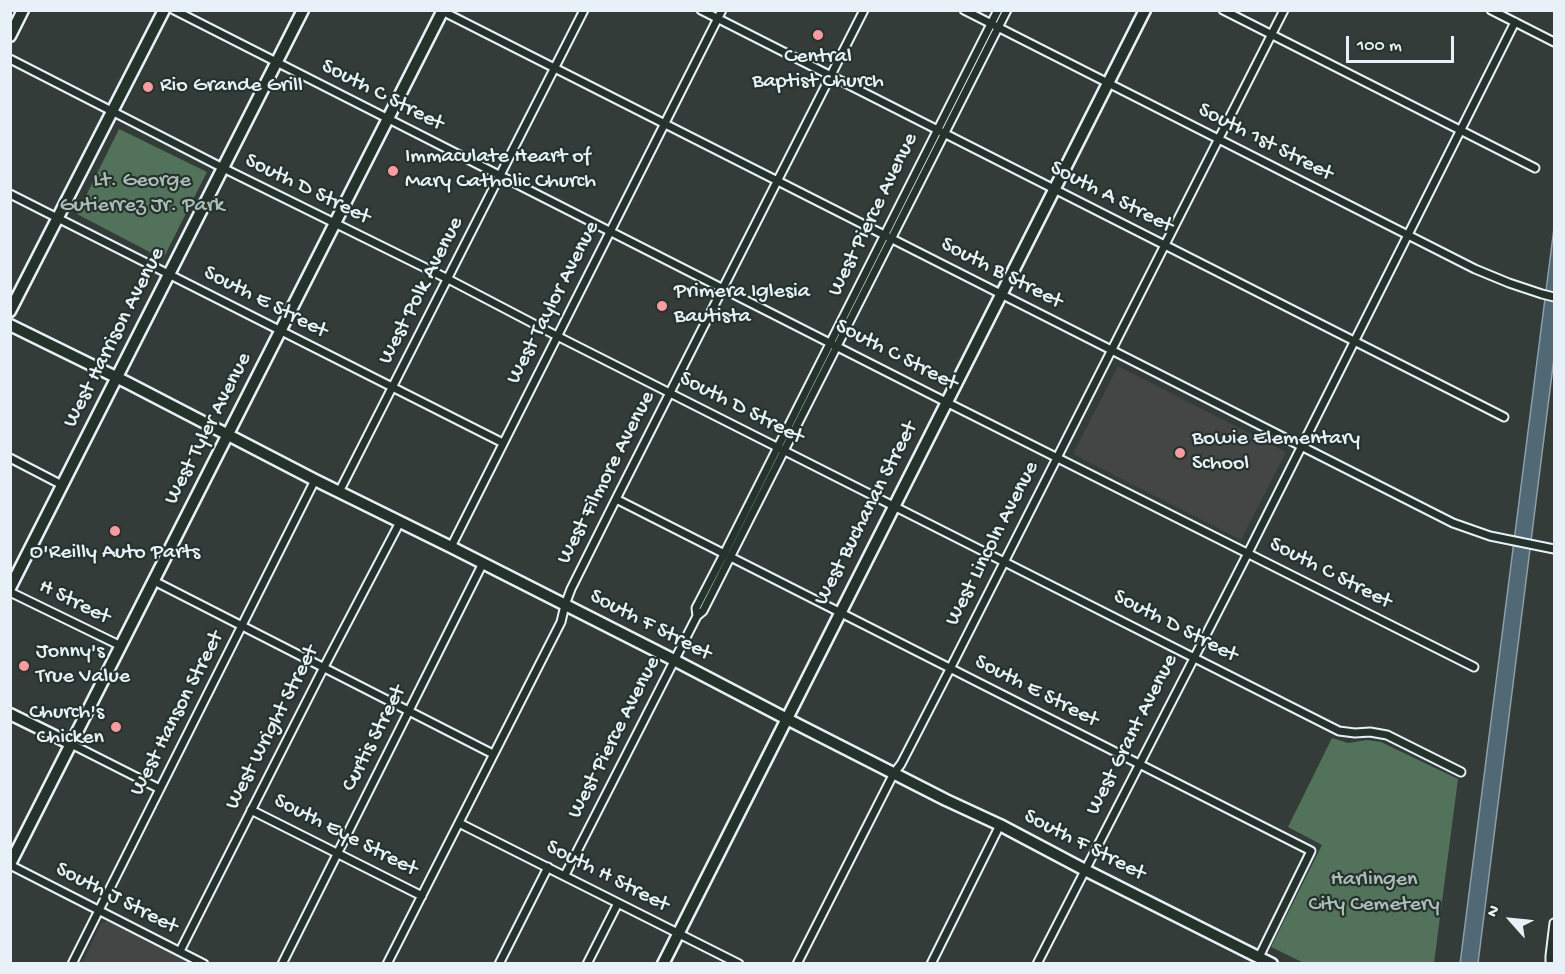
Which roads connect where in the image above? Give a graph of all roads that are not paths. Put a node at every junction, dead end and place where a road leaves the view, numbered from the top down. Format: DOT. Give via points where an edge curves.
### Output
graph roads {
  1 [pos="23,10"];
  2 [pos="164,10"];
  3 [pos="174,10"];
  4 [pos="303,10"];
  5 [pos="584,10"];
  6 [pos="701,10"];
  7 [pos="722,10"];
  8 [pos="864,10"];
  9 [pos="964,10"];
  10 [pos="998,10"];
  11 [pos="1007,10"];
  12 [pos="1145,10"];
  13 [pos="1223,10"];
  14 [pos="1284,10"];
  15 [pos="1491,10"];
  16 [pos="442,11"];
  17 [pos="718,19"];
  18 [pos="1515,22"];
  19 [pos="991,24"];
  20 [pos="998,28"];
  21 [pos="1272,35"];
  22 [pos="10,36"];
  23 [pos="1554,42"];
  24 [pos="10,59"];
  25 [pos="276,63"];
  26 [pos="554,69"];
  27 [pos="831,76"];
  28 [pos="1108,83"];
  29 [pos="113,111"];
  30 [pos="387,120"];
  31 [pos="665,125"];
  32 [pos="937,129"];
  33 [pos="1460,130"];
  34 [pos="945,134"];
  35 [pos="1218,139"];
  36 [pos="223,168"];
  37 [pos="1534,168"];
  38 [pos="500,176"];
  39 [pos="778,182"];
  40 [pos="1054,189"];
  41 [pos="10,194"];
  42 [pos="58,219"];
  43 [pos="335,224"];
  44 [pos="611,232"];
  45 [pos="1407,234"];
  46 [pos="888,237"];
  47 [pos="1164,245"];
  48 [pos="169,275"];
  49 [pos="448,279"];
  50 [pos="724,289"];
  51 [pos="1001,295"];
  52 [pos="1554,297"];
  53 [pos="10,311"];
  54 [pos="10,325"];
  55 [pos="281,331"];
  56 [pos="557,336"];
  57 [pos="1354,341"];
  58 [pos="834,344"];
  59 [pos="1111,350"];
  60 [pos="117,378"];
  61 [pos="394,387"];
  62 [pos="671,393"];
  63 [pos="946,402"];
  64 [pos="1504,417"];
  65 [pos="229,434"];
  66 [pos="503,442"];
  67 [pos="1301,446"];
  68 [pos="781,448"];
  69 [pos="1057,457"];
  70 [pos="10,458"];
  71 [pos="315,480"];
  72 [pos="62,485"];
  73 [pos="339,492"];
  74 [pos="616,500"];
  75 [pos="894,505"];
  76 [pos="400,522"];
  77 [pos="451,547"];
  78 [pos="1554,549"];
  79 [pos="1248,553"];
  80 [pos="728,556"];
  81 [pos="1004,561"];
  82 [pos="483,563"];
  83 [pos="154,581"];
  84 [pos="10,590"];
  85 [pos="565,605"];
  86 [pos="839,613"];
  87 [pos="243,625"];
  88 [pos="121,646"];
  89 [pos="1194,657"];
  90 [pos="674,660"];
  91 [pos="324,667"];
  92 [pos="1474,667"];
  93 [pos="950,669"];
  94 [pos="410,711"];
  95 [pos="10,714"];
  96 [pos="786,718"];
  97 [pos="71,744"];
  98 [pos="493,754"];
  99 [pos="1139,764"];
  100 [pos="1461,772"];
  101 [pos="894,773"];
  102 [pos="160,789"];
  103 [pos="251,810"];
  104 [pos="459,823"];
  105 [pos="1000,825"];
  106 [pos="337,854"];
  107 [pos="10,865"];
  108 [pos="548,867"];
  109 [pos="1085,870"];
  110 [pos="565,876"];
  111 [pos="422,896"];
  112 [pos="618,903"];
  113 [pos="99,910"];
  114 [pos="1554,923"];
  115 [pos="678,933"];
  116 [pos="180,951"];
  117 [pos="1259,957"];
  118 [pos="72,963"];
  119 [pos="204,963"];
  120 [pos="282,963"];
  121 [pos="387,963"];
  122 [pos="499,963"];
  123 [pos="587,963"];
  124 [pos="663,963"];
  125 [pos="739,963"];
  126 [pos="797,963"];
  127 [pos="931,963"];
  128 [pos="1037,963"];
  129 [pos="1272,963"];
  130 [pos="1550,963"];
  1 -- 22 [label="street"];
  2 -- 29 [label="street"];
  3 -- 25 [label="street, South C Street"];
  4 -- 25 [label="street, West Harrison Avenue"];
  5 -- 26 [label="street, West Polk Avenue"];
  6 -- 17 [label="street, South A Street"];
  7 -- 17 [label="street, West Taylor Avenue"];
  8 -- 27 [label="street, West Filmore Avenue"];
  9 -- 19 [label="street, South 1st Street"];
  10 -- 19 [label="street, West Pierce Avenue"];
  11 -- 20 [label="street, West Pierce Avenue"];
  12 -- 28 [label="street, West Buchanan Street"];
  13 -- 21 [label="street"];
  14 -- 21 [label="street, West Lincoln Avenue"];
  15 -- 18 [label="street"];
  16 -- 26 [label="street, South B Street"];
  16 -- 30 [label="street, West Tyler Avenue"];
  17 -- 27 [label="street, South A Street"];
  17 -- 31 [label="street, West Taylor Avenue"];
  18 -- 23 [label="street"];
  18 -- 33 [label="street, West Grant Avenue"];
  19 -- 20 [label="street, South 1st Street"];
  19 -- 32 [label="street, West Pierce Avenue"];
  20 -- 28 [label="street, South 1st Street"];
  20 -- 34 [label="street, West Pierce Avenue"];
  21 -- 33 [label="street"];
  21 -- 35 [label="street, West Lincoln Avenue"];
  24 -- 29 [label="street, South D Street"];
  25 -- 30 [label="street, South C Street"];
  25 -- 36 [label="street, West Harrison Avenue"];
  26 -- 31 [label="street, South B Street"];
  26 -- 38 [label="street, West Polk Avenue"];
  27 -- 32 [label="street, South A Street"];
  27 -- 39 [label="street, West Filmore Avenue"];
  28 -- 35 [label="street, South 1st Street"];
  28 -- 40 [label="street, West Buchanan Street"];
  29 -- 36 [label="street, South D Street"];
  29 -- 42 [label="street"];
  30 -- 38 [label="street, South C Street"];
  30 -- 43 [label="street, West Tyler Avenue"];
  31 -- 39 [label="street, South B Street"];
  31 -- 44 [label="street, West Taylor Avenue"];
  32 -- 34 [label="street, South A Street"];
  32 -- 46 [label="street, West Pierce Avenue"];
  33 -- 37 [label="street"];
  33 -- 45 [label="street, West Grant Avenue"];
  34 -- 40 [label="street, South A Street"];
  34 -- 46 [label="street, West Pierce Avenue"];
  35 -- 45 [label="street, South 1st Street"];
  35 -- 47 [label="street, West Lincoln Avenue"];
  36 -- 43 [label="street, South D Street"];
  36 -- 48 [label="street, West Harrison Avenue"];
  38 -- 44 [label="street, South C Street"];
  38 -- 49 [label="street, West Polk Avenue"];
  39 -- 46 [label="street, South B Street"];
  39 -- 50 [label="street, West Filmore Avenue"];
  40 -- 47 [label="street, South A Street"];
  40 -- 51 [label="street, West Buchanan Street"];
  41 -- 42 [label="street, South E Street"];
  42 -- 48 [label="street, South E Street"];
  42 -- 53 [label="street"];
  43 -- 49 [label="street, South D Street"];
  43 -- 55 [label="street, West Tyler Avenue"];
  44 -- 50 [label="street, South C Street"];
  44 -- 56 [label="street, West Taylor Avenue"];
  45 -- 52 [label="street, South 1st Street" via="1509,284"];
  45 -- 57 [label="street, West Grant Avenue"];
  46 -- 51 [label="street, South B Street"];
  46 -- 58 [label="street, West Pierce Avenue"];
  47 -- 57 [label="street, South A Street"];
  47 -- 59 [label="street, West Lincoln Avenue"];
  48 -- 55 [label="street, South E Street"];
  48 -- 60 [label="street, West Harrison Avenue"];
  49 -- 56 [label="street, South D Street"];
  49 -- 61 [label="street, West Polk Avenue"];
  50 -- 58 [label="street, South C Street"];
  50 -- 62 [label="street, West Filmore Avenue"];
  51 -- 59 [label="street, South B Street"];
  51 -- 63 [label="street, West Buchanan Street"];
  54 -- 60 [label="street, South F Street"];
  55 -- 61 [label="street, South E Street"];
  55 -- 65 [label="street, West Tyler Avenue"];
  56 -- 62 [label="street, South D Street"];
  56 -- 66 [label="street, West Taylor Avenue"];
  57 -- 64 [label="street, South A Street"];
  57 -- 67 [label="street, West Grant Avenue"];
  58 -- 63 [label="street, South C Street"];
  58 -- 68 [label="street, West Pierce Avenue"];
  59 -- 67 [label="street, South B Street"];
  59 -- 69 [label="street, West Lincoln Avenue"];
  60 -- 65 [label="street, South F Street"];
  60 -- 72 [label="street, West Harrison Avenue"];
  61 -- 66 [label="street, South E Street"];
  61 -- 73 [label="street, West Polk Avenue"];
  62 -- 68 [label="street, South D Street"];
  62 -- 74 [label="street, West Filmore Avenue"];
  63 -- 69 [label="street, South C Street"];
  63 -- 75 [label="street, West Buchanan Street"];
  65 -- 71 [label="street, South F Street"];
  65 -- 83 [label="street, West Tyler Avenue"];
  66 -- 77 [label="street, West Taylor Avenue"];
  67 -- 78 [label="street, South B Street" via="1453,523 1490,536"];
  67 -- 79 [label="street, West Grant Avenue"];
  68 -- 75 [label="street, South D Street"];
  68 -- 80 [label="street, West Pierce Avenue"];
  69 -- 79 [label="street, South C Street"];
  69 -- 81 [label="street, West Lincoln Avenue"];
  70 -- 72 [label="street"];
  71 -- 73 [label="street, South F Street"];
  71 -- 87 [label="street, West Hanson Street"];
  72 -- 84 [label="street, West Harrison Avenue"];
  73 -- 76 [label="street, South F Street"];
  74 -- 80 [label="street, South E Street"];
  74 -- 85 [label="street, West Filmore Avenue"];
  75 -- 81 [label="street, South D Street"];
  75 -- 86 [label="street, West Buchanan Street"];
  76 -- 77 [label="street, South F Street"];
  76 -- 91 [label="street, West Wright Street"];
  77 -- 82 [label="street, South F Street"];
  79 -- 89 [label="street, West Grant Avenue"];
  79 -- 92 [label="street, South C Street"];
  80 -- 86 [label="street, South E Street"];
  80 -- 90 [label="street, West Pierce Avenue" via="703,611"];
  81 -- 89 [label="street, South D Street"];
  81 -- 93 [label="street, West Lincoln Avenue"];
  82 -- 85 [label="street, South F Street"];
  82 -- 94 [label="street, Curtis Street"];
  83 -- 87 [label="street"];
  83 -- 88 [label="street, West Tyler Avenue"];
  84 -- 88 [label="street, H Street"];
  85 -- 90 [label="street, South F Street"];
  85 -- 98 [label="street, West Filmore Avenue" via="561,622"];
  86 -- 93 [label="street, South E Street"];
  86 -- 96 [label="street, West Buchanan Street"];
  87 -- 91 [label="street"];
  87 -- 102 [label="street, West Hanson Street"];
  88 -- 97 [label="street, West Tyler Avenue"];
  89 -- 99 [label="street, West Grant Avenue"];
  89 -- 100 [label="street, South D Street" via="1339,730 1387,735"];
  90 -- 96 [label="street, South F Street"];
  90 -- 110 [label="street, West Pierce Avenue"];
  91 -- 94 [label="street"];
  91 -- 103 [label="street, West Wright Street"];
  93 -- 99 [label="street, South E Street"];
  93 -- 101 [label="street, West Lincoln Avenue"];
  94 -- 98 [label="street"];
  94 -- 106 [label="street, Curtis Street"];
  95 -- 97 [label="street"];
  96 -- 101 [label="street, South F Street"];
  96 -- 115 [label="street, West Buchanan Street"];
  97 -- 102 [label="street"];
  97 -- 107 [label="street, West Tyler Avenue"];
  98 -- 104 [label="street, West Filmore Avenue"];
  99 -- 109 [label="street, West Grant Avenue"];
  99 -- 117 [label="street, South E Street" via="1311,851"];
  101 -- 105 [label="street, South F Street"];
  101 -- 126 [label="street, West Lincoln Avenue"];
  102 -- 113 [label="street, West Hanson Street"];
  103 -- 106 [label="street, South Eye Street"];
  103 -- 116 [label="street, West Wright Street"];
  104 -- 108 [label="street, South H Street"];
  104 -- 111 [label="street, West Filmore Avenue"];
  105 -- 109 [label="street, South F Street"];
  105 -- 127 [label="street"];
  106 -- 111 [label="street, South Eye Street"];
  106 -- 120 [label="street, Curtis Street"];
  107 -- 113 [label="street, South J Street"];
  108 -- 110 [label="street, South H Street"];
  108 -- 122 [label="street"];
  109 -- 117 [label="street, South F Street"];
  109 -- 128 [label="street, West Grant Avenue"];
  110 -- 112 [label="street, South H Street"];
  111 -- 121 [label="street, West Filmore Avenue"];
  112 -- 115 [label="street, South H Street"];
  112 -- 123 [label="street"];
  113 -- 116 [label="street, South J Street"];
  113 -- 118 [label="street, West Hanson Street"];
  114 -- 130 [label="street"];
  115 -- 124 [label="street, West Buchanan Street"];
  115 -- 125 [label="street, South H Street"];
  116 -- 119 [label="street, South J Street"];
  117 -- 129 [label="street, South F Street"];
}
